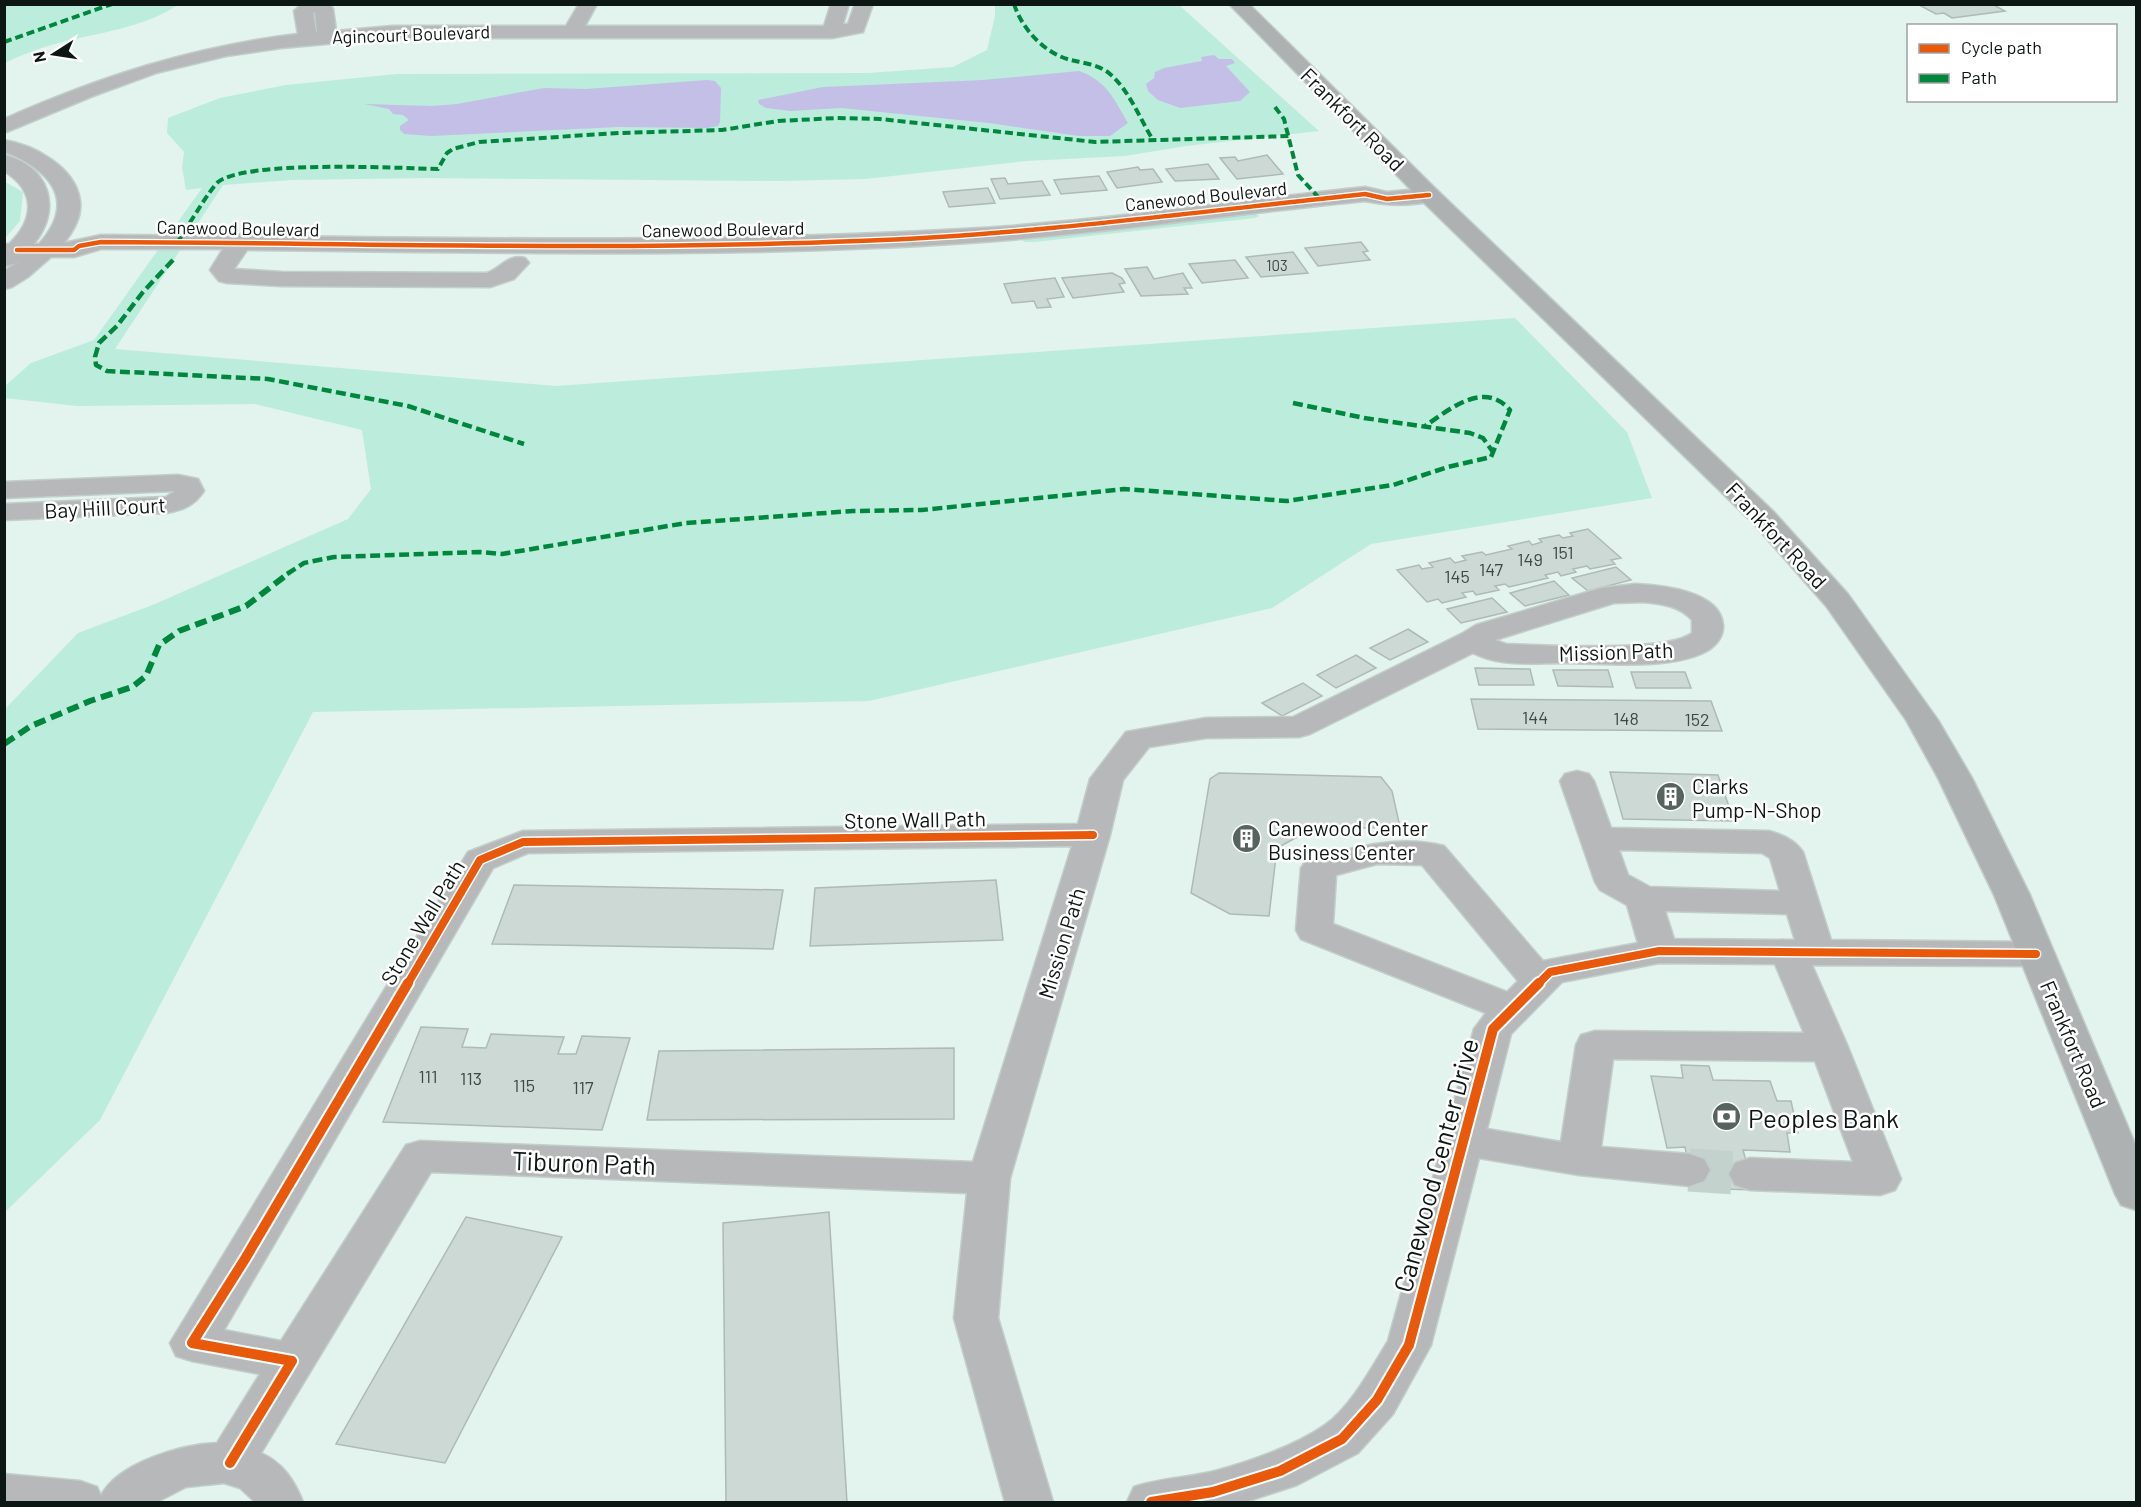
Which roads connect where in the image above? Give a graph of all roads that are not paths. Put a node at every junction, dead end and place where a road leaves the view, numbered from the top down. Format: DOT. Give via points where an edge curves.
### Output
graph roads {
  1 [pos="588,4"];
  2 [pos="605,4"];
  3 [pos="840,4"];
  4 [pos="864,4"];
  5 [pos="1238,4"];
  6 [pos="581,32"];
  7 [pos="832,32"];
  8 [pos="327,36"];
  9 [pos="308,39"];
  10 [pos="4,127"];
  11 [pos="4,146"];
  12 [pos="4,161"];
  13 [pos="1429,195"];
  14 [pos="47,250"];
  15 [pos="234,252"];
  16 [pos="9,254"];
  17 [pos="521,254"];
  18 [pos="4,282"];
  19 [pos="4,490"];
  20 [pos="4,512"];
  21 [pos="1474,640"];
  22 [pos="1578,781"];
  23 [pos="1093,835"];
  24 [pos="1598,839"];
  25 [pos="1643,899"];
  26 [pos="1801,903"];
  27 [pos="1659,951"];
  28 [pos="1802,952"];
  29 [pos="2036,954"];
  30 [pos="1540,981"];
  31 [pos="1512,1009"];
  32 [pos="1829,1047"];
  33 [pos="1463,1140"];
  34 [pos="1579,1160"];
  35 [pos="1689,1170"];
  36 [pos="1750,1174"];
  37 [pos="989,1178"];
  38 [pos="2136,1194"];
  39 [pos="292,1361"];
  40 [pos="230,1463"];
  41 [pos="4,1495"];
  42 [pos="80,1503"];
  43 [pos="122,1503"];
  44 [pos="279,1503"];
  45 [pos="1029,1503"];
  46 [pos="1151,1503"];
  1 -- 6 [label="street"];
  2 -- 6 [label="street"];
  3 -- 7 [label="street"];
  4 -- 7 [label="street, Agincourt Boulevard" via="856,28"];
  5 -- 13 [label="main road, Frankfort Road"];
  6 -- 7 [label="street, Agincourt Boulevard"];
  6 -- 8 [label="street, Agincourt Boulevard"];
  8 -- 9 [label="street, Agincourt Boulevard"];
  8 -- 9 [label="street" via="324,9 313,6 303,11"];
  9 -- 10 [label="street, Agincourt Boulevard" via="248,46 138,72"];
  11 -- 14 [label="street" via="38,159 61,178 70,198 66,227"];
  12 -- 16 [label="street" via="36,185 42,206 34,229"];
  13 -- 17 [label="street, Canewood Boulevard" via="1387,199 1378,208 1004,247 740,261"];
  13 -- 29 [label="main road, Frankfort Road" via="1764,518 1837,600 1922,720 1955,778 2012,894"];
  14 -- 15 [label="street, Canewood Boulevard" via="74,250 72,255 85,258"];
  14 -- 16 [label="street, Canewood Boulevard"];
  14 -- 18 [label="street"];
  15 -- 17 [label="street, Canewood Boulevard"];
  15 -- 17 [label="street, Canewood Boulevard" via="222,270 230,278 438,281 499,278"];
  19 -- 20 [label="street, Bay Hill Court" via="178,483 188,485 190,490 177,503 166,505"];
  21 -- 21 [label="street, Mission Path" via="1504,626 1612,594 1658,593 1678,598 1698,608 1707,619 1708,631 1703,640 1690,647 1648,654 1504,653"];
  21 -- 23 [label="street, Mission Path" via="1299,727 1206,728 1138,739 1107,779"];
  22 -- 24 [label="street"];
  23 -- 37 [label="street, Mission Path"];
  23 -- 39 [label="street, Stone Wall Path" via="523,842 480,860 192,1343"];
  24 -- 25 [label="street" via="1613,882"];
  24 -- 26 [label="street" via="1769,842 1786,852"];
  25 -- 26 [label="street"];
  25 -- 27 [label="street"];
  26 -- 28 [label="street"];
  27 -- 28 [label="street, Canewood Center Drive"];
  27 -- 30 [label="street, Canewood Center Drive" via="1550,972"];
  28 -- 29 [label="street, Canewood Center Drive"];
  28 -- 32 [label="street"];
  29 -- 38 [label="main road, Frankfort Road"];
  30 -- 31 [label="street, Canewood Center Drive"];
  30 -- 31 [label="street" via="1432,854 1377,853 1319,868 1314,930"];
  31 -- 33 [label="street, Canewood Center Drive" via="1493,1029"];
  32 -- 34 [label="street" via="1595,1045"];
  32 -- 36 [label="street" via="1880,1179"];
  33 -- 34 [label="street"];
  33 -- 46 [label="street, Canewood Center Drive" via="1409,1346 1377,1400 1342,1439 1280,1470 1213,1491"];
  34 -- 35 [label="street"];
  37 -- 39 [label="street, Tiburon Path" via="420,1156"];
  37 -- 45 [label="street, Mission Path" via="976,1318"];
  39 -- 40 [label="street"];
  40 -- 43 [label="street" via="186,1466 152,1480"];
  40 -- 44 [label="street" via="255,1471 275,1490"];
  41 -- 42 [label="street"];
}
